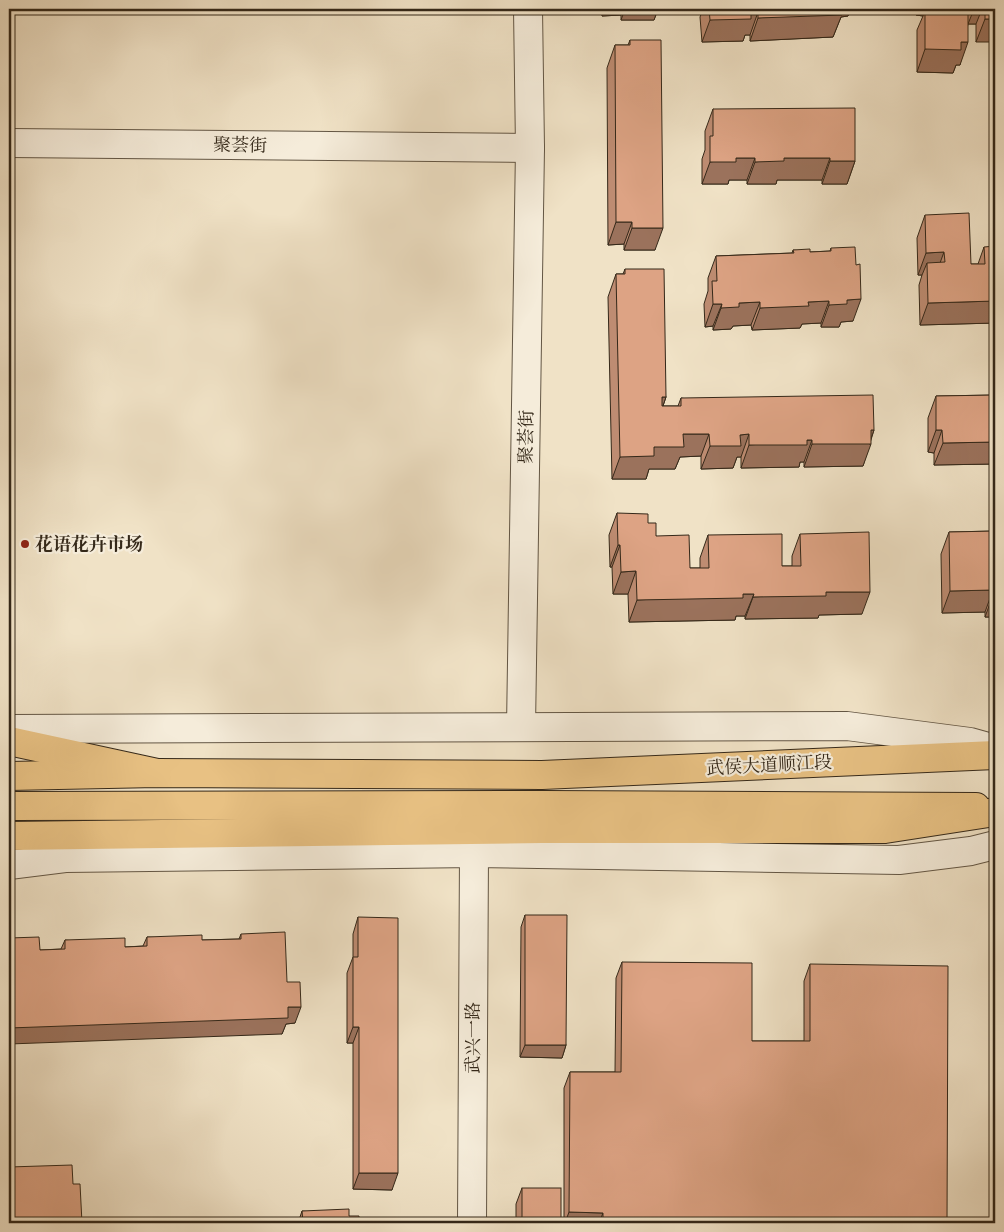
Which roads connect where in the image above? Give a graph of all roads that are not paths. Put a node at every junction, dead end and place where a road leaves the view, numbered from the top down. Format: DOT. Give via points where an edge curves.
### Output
graph roads {
  1 [pos="528,9"];
  2 [pos="9,143"];
  3 [pos="530,148"];
  4 [pos="521,727"];
  5 [pos="9,729"];
  6 [pos="9,741"];
  7 [pos="995,749"];
  8 [pos="995,755"];
  9 [pos="157,773"];
  10 [pos="9,776"];
  11 [pos="9,806"];
  12 [pos="995,807"];
  13 [pos="995,812"];
  14 [pos="544,817"];
  15 [pos="9,836"];
  16 [pos="995,844"];
  17 [pos="474,853"];
  18 [pos="9,865"];
  19 [pos="472,1223"];
  1 -- 3 [label="street, 聚荟街"];
  2 -- 3 [label="street, 聚荟街"];
  3 -- 4 [label="street, 聚荟街"];
  4 -- 5 [label="street"];
  4 -- 7 [label="street" via="847,726 970,742"];
  6 -- 9 [label="main road"];
  8 -- 9 [label="main road, 武侯大道顺江段" via="542,775"];
  9 -- 10 [label="main road"];
  11 -- 14 [label="main road"];
  12 -- 14 [label="main road"];
  13 -- 14 [label="main road" via="885,829"];
  14 -- 15 [label="main road"];
  16 -- 17 [label="street" via="971,851 899,860"];
  17 -- 18 [label="street" via="64,858"];
  17 -- 19 [label="street, 武兴一路"];
}
